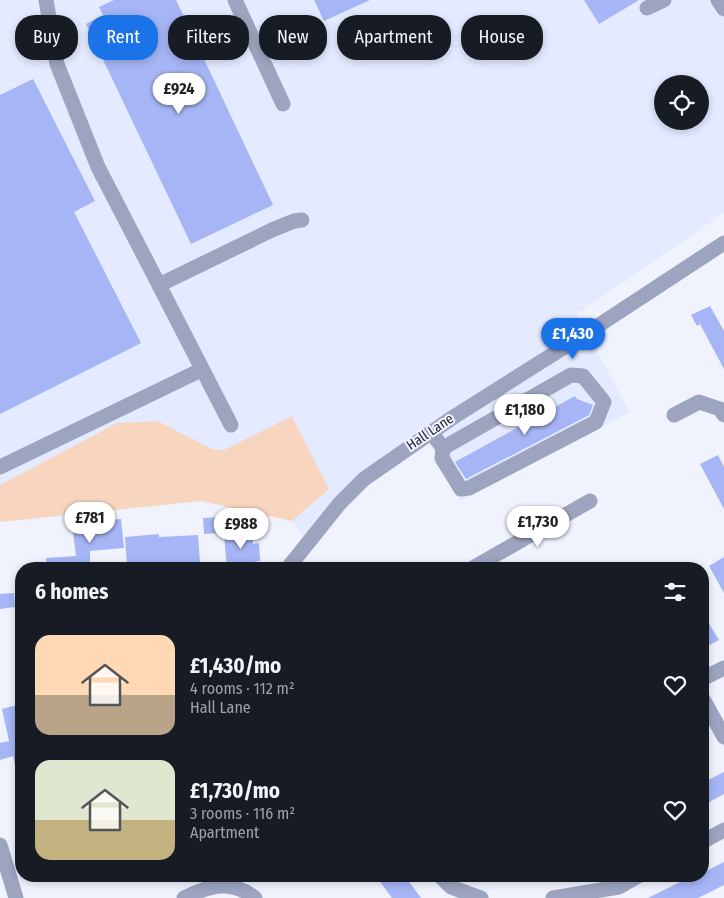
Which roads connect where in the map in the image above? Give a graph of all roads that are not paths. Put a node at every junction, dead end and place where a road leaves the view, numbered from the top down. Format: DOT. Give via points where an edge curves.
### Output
graph roads {
  1 [pos="46,0"];
  2 [pos="235,0"];
  3 [pos="664,0"];
  4 [pos="718,0"];
  5 [pos="647,8"];
  6 [pos="724,9"];
  7 [pos="283,104"];
  8 [pos="302,220"];
  9 [pos="724,244"];
  10 [pos="159,285"];
  11 [pos="201,370"];
  12 [pos="674,415"];
  13 [pos="724,415"];
  14 [pos="230,425"];
  15 [pos="431,432"];
  16 [pos="443,448"];
  17 [pos="0,467"];
  18 [pos="590,501"];
  19 [pos="294,562"];
  20 [pos="483,562"];
  21 [pos="724,668"];
  22 [pos="709,676"];
  23 [pos="709,710"];
  24 [pos="724,737"];
  25 [pos="724,830"];
  26 [pos="709,838"];
  27 [pos="0,845"];
  28 [pos="447,882"];
  29 [pos="628,882"];
  30 [pos="16,888"];
  31 [pos="184,898"];
  32 [pos="255,898"];
  33 [pos="481,898"];
  34 [pos="553,898"];
  1 -- 10 [label="street" via="57,64 98,167"];
  2 -- 7 [label="street"];
  3 -- 5 [label="street"];
  4 -- 6 [label="street"];
  8 -- 10 [label="street" via="272,230"];
  9 -- 15 [label="street, Hall Lane"];
  10 -- 11 [label="street"];
  11 -- 14 [label="street"];
  11 -- 17 [label="street"];
  12 -- 13 [label="street" via="699,402 720,409"];
  15 -- 16 [label="street"];
  15 -- 19 [label="street, Hall Lane" via="364,479 340,503"];
  16 -- 16 [label="street" via="571,375 583,376 604,402 596,422 469,488 461,489 442,458"];
  18 -- 20 [label="street"];
  21 -- 22 [label="street"];
  23 -- 24 [label="street"];
  25 -- 26 [label="street"];
  27 -- 30 [label="street"];
  28 -- 33 [label="street"];
  29 -- 34 [label="street" via="619,887"];
  31 -- 32 [label="street" via="231,885 244,889"];
}
